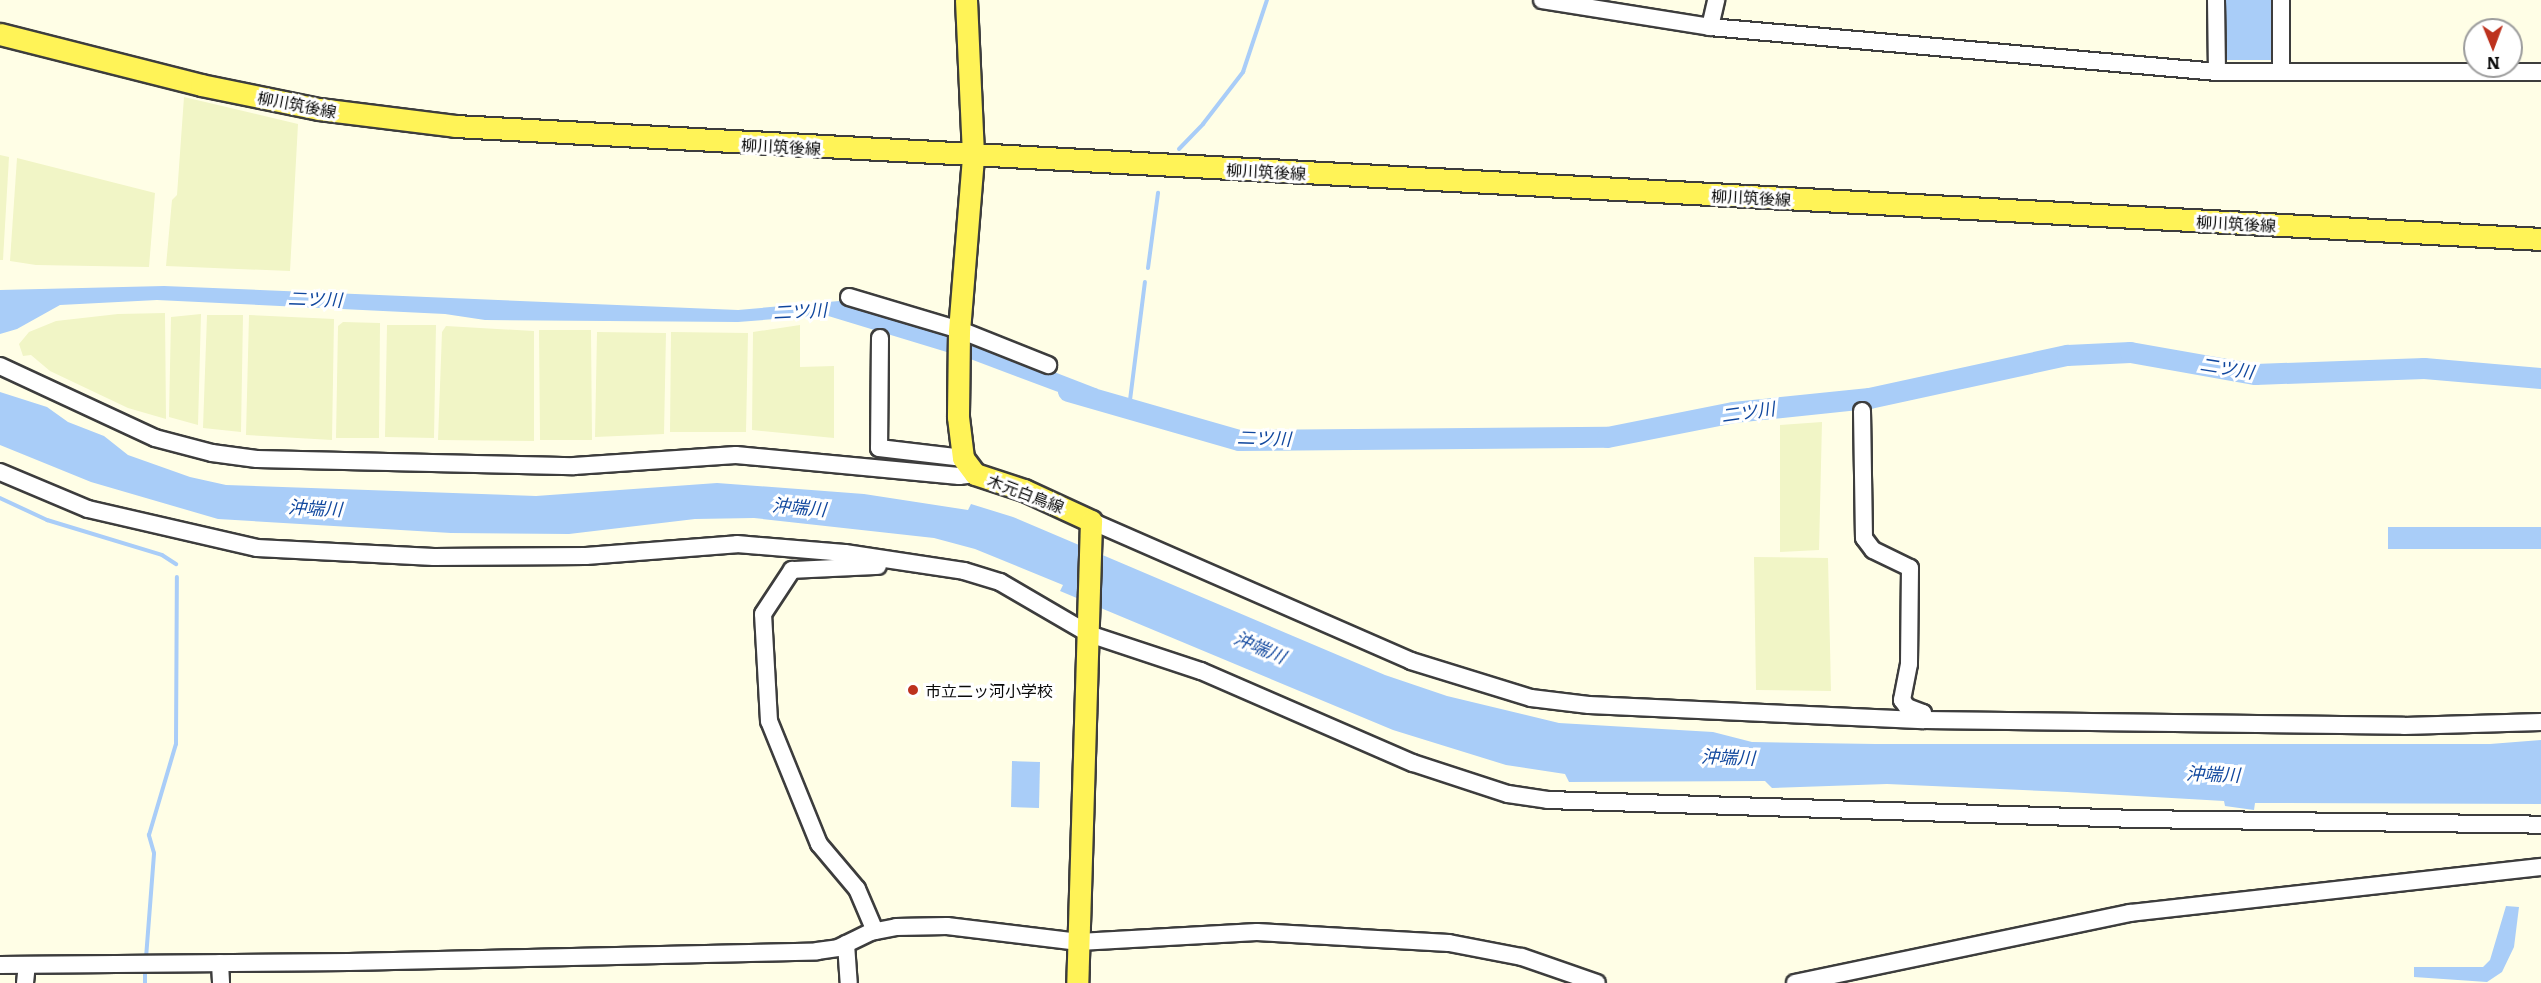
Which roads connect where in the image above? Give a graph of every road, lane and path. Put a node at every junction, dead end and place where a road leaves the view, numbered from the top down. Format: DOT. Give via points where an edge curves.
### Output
graph roads {
  1 [pos="966,0"];
  2 [pos="1542,0"];
  3 [pos="1716,0"];
  4 [pos="2216,0"];
  5 [pos="2281,0"];
  6 [pos="1710,27"];
  7 [pos="0,33"];
  8 [pos="2217,72"];
  9 [pos="2281,72"];
  10 [pos="2541,72"];
  11 [pos="973,157"];
  12 [pos="2541,239"];
  13 [pos="849,297"];
  14 [pos="959,331"];
  15 [pos="879,338"];
  16 [pos="1048,365"];
  17 [pos="0,366"];
  18 [pos="1863,411"];
  19 [pos="969,466"];
  20 [pos="0,472"];
  21 [pos="1091,527"];
  22 [pos="919,564"];
  23 [pos="1089,628"];
  24 [pos="1924,720"];
  25 [pos="2541,722"];
  26 [pos="2541,825"];
  27 [pos="2541,867"];
  28 [pos="862,936"];
  29 [pos="1079,942"];
  30 [pos="220,963"];
  31 [pos="0,965"];
  32 [pos="27,965"];
  33 [pos="25,983"];
  34 [pos="221,983"];
  35 [pos="849,983"];
  36 [pos="1077,983"];
  37 [pos="1597,983"];
  38 [pos="1795,983"];
  1 -- 11 [label="main road"];
  2 -- 6 [label="street"];
  3 -- 6 [label="street"];
  4 -- 8 [label="street"];
  5 -- 9 [label="street"];
  6 -- 8 [label="street"];
  7 -- 11 [label="main road, 柳川筑後線" via="201,85 376,117 455,126"];
  8 -- 9 [label="street"];
  9 -- 10 [label="street"];
  11 -- 12 [label="main road, 柳川筑後線"];
  11 -- 14 [label="main road"];
  13 -- 14 [label="street"];
  14 -- 16 [label="street"];
  14 -- 19 [label="main road" via="958,417"];
  15 -- 19 [label="street" via="879,448"];
  17 -- 19 [label="street" via="155,438 212,453 257,459 574,466 736,455 959,476"];
  18 -- 24 [label="street" via="1864,538 1874,550 1910,568 1909,664 1902,700 1907,707 1923,713"];
  19 -- 21 [label="main road, 木元白鳥線" via="1024,490"];
  20 -- 22 [label="street" via="88,509 257,548 434,557 575,556 736,544"];
  21 -- 23 [label="main road"];
  21 -- 24 [label="street" via="1411,661 1531,698 1589,705"];
  22 -- 23 [label="street" via="1000,582"];
  22 -- 28 [label="street" via="792,570 763,614 769,721 819,844 857,889"];
  23 -- 26 [label="street" via="1201,671 1413,763 1508,794 1548,800 2136,819"];
  23 -- 29 [label="main road"];
  24 -- 25 [label="street" via="2171,725"];
  27 -- 38 [label="street" via="2130,913"];
  28 -- 29 [label="street" via="910,925"];
  28 -- 30 [label="street" via="817,951"];
  28 -- 35 [label="street"];
  29 -- 36 [label="main road"];
  29 -- 37 [label="street" via="1257,932 1449,943 1522,957"];
  30 -- 32 [label="street"];
  30 -- 34 [label="street"];
  31 -- 32 [label="street"];
  32 -- 33 [label="street"];
}
